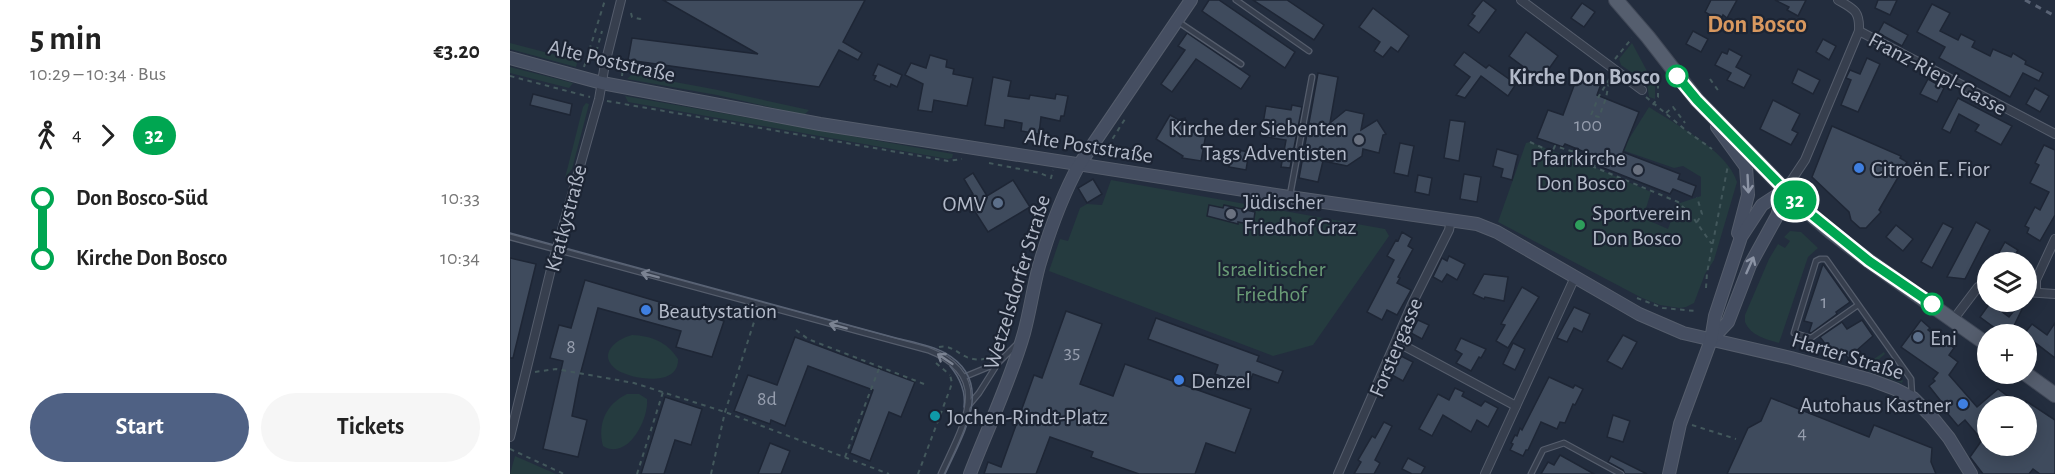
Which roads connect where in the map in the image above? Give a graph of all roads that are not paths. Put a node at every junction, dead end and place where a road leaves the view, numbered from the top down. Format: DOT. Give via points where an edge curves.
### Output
graph roads {
  1 [pos="621,0"];
  2 [pos="1191,0"];
  3 [pos="1236,0"];
  4 [pos="1521,0"];
  5 [pos="1616,0"];
  6 [pos="1838,0"];
  7 [pos="1177,21"];
  8 [pos="1859,31"];
  9 [pos="1309,51"];
  10 [pos="510,58"];
  11 [pos="1240,64"];
  12 [pos="1312,77"];
  13 [pos="602,83"];
  14 [pos="1642,90"];
  15 [pos="1697,100"];
  16 [pos="2055,134"];
  17 [pos="1079,165"];
  18 [pos="1785,190"];
  19 [pos="1289,197"];
  20 [pos="1452,220"];
  21 [pos="510,237"];
  22 [pos="2055,239"];
  23 [pos="556,249"];
  24 [pos="1736,252"];
  25 [pos="1575,277"];
  26 [pos="2037,278"];
  27 [pos="1977,288"];
  28 [pos="2037,292"];
  29 [pos="2055,294"];
  30 [pos="1858,305"];
  31 [pos="1953,320"];
  32 [pos="1024,333"];
  33 [pos="1977,337"];
  34 [pos="1711,340"];
  35 [pos="1397,342"];
  36 [pos="998,363"];
  37 [pos="964,377"];
  38 [pos="2037,382"];
  39 [pos="2055,395"];
  40 [pos="1913,398"];
  41 [pos="969,405"];
  42 [pos="1516,406"];
  43 [pos="510,437"];
  44 [pos="941,474"];
  45 [pos="970,474"];
  46 [pos="1338,474"];
  47 [pos="1485,474"];
  48 [pos="1531,474"];
  49 [pos="1621,474"];
  50 [pos="1669,474"];
  51 [pos="1971,474"];
  1 -- 13 [label="street, Kratkystraße"];
  2 -- 7 [label="main road, Wetzelsdorfer Straße"];
  3 -- 9 [label="lane"];
  4 -- 14 [label="street"];
  5 -- 15 [label="main road"];
  6 -- 8 [label="street, Franz-Riepl-Gasse" via="1855,9"];
  7 -- 11 [label="lane"];
  7 -- 17 [label="main road, Wetzelsdorfer Straße"];
  8 -- 16 [label="street, Franz-Riepl-Gasse"];
  8 -- 18 [label="street" via="1804,160"];
  10 -- 13 [label="main road, Alte Poststraße"];
  12 -- 19 [label="lane"];
  13 -- 17 [label="main road, Alte Poststraße" via="820,124"];
  13 -- 23 [label="street, Kratkystraße"];
  15 -- 18 [label="main road"];
  15 -- 24 [label="main road, one-way" via="1746,167 1748,195"];
  17 -- 19 [label="main road, Alte Poststraße"];
  17 -- 32 [label="main road, Wetzelsdorfer Straße" via="1039,265"];
  18 -- 24 [label="main road" via="1762,205"];
  18 -- 31 [label="main road" via="1839,238"];
  34 -- 18 [label="main road, one-way" via="1728,322"];
  19 -- 20 [label="main road, Alte Poststraße"];
  20 -- 25 [label="main road, Alte Poststraße" via="1497,232"];
  20 -- 35 [label="street, Forstergasse"];
  21 -- 23 [label="lane"];
  22 -- 26 [label="street"];
  37 -- 23 [label="lane, one-way" via="951,362 928,350"];
  23 -- 43 [label="street, Kratkystraße"];
  24 -- 34 [label="main road"];
  25 -- 34 [label="main road, Alte Poststraße" via="1639,314"];
  25 -- 42 [label="street"];
  27 -- 31 [label="street"];
  28 -- 29 [label="street"];
  30 -- 30 [label="lane" via="1826,259 1820,259 1816,261 1794,333 1810,338"];
  30 -- 40 [label="lane" via="1911,379"];
  31 -- 33 [label="main road"];
  32 -- 36 [label="lane"];
  32 -- 45 [label="main road, Wetzelsdorfer Straße"];
  34 -- 40 [label="main road, Harter Straße" via="1871,380"];
  34 -- 50 [label="main road" via="1680,424"];
  35 -- 42 [label="street"];
  35 -- 46 [label="street, Forstergasse"];
  36 -- 37 [label="lane"];
  36 -- 41 [label="lane"];
  37 -- 41 [label="lane"];
  38 -- 39 [label="main road"];
  40 -- 51 [label="main road, Harter Straße" via="1949,438"];
  41 -- 44 [label="lane"];
  42 -- 47 [label="street"];
  48 -- 49 [label="lane" via="1543,450 1564,443"];
}
